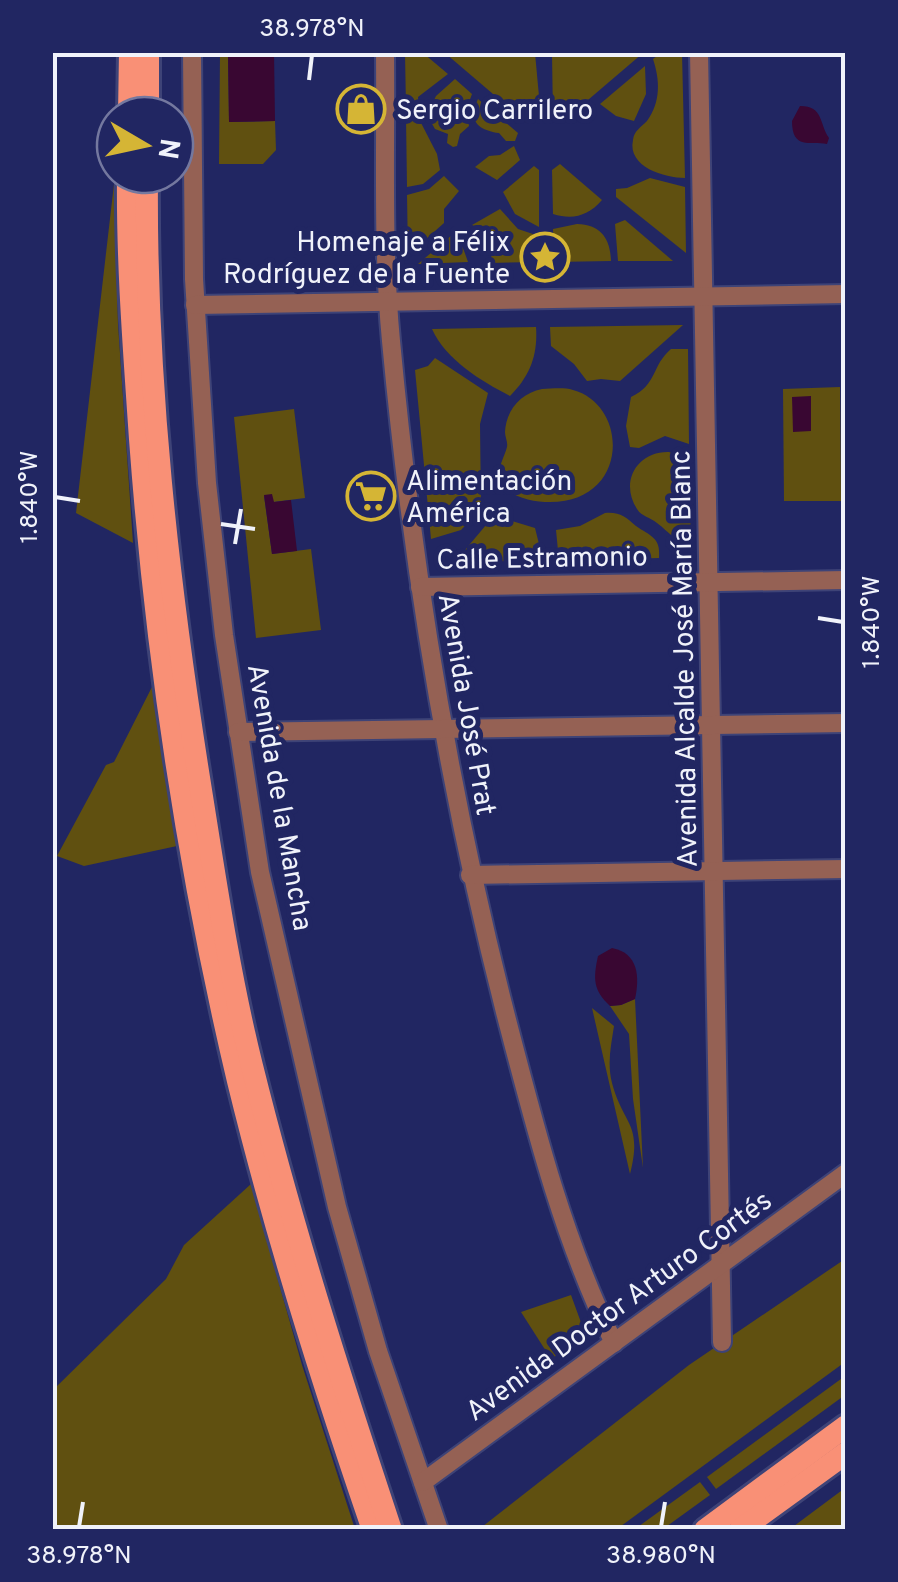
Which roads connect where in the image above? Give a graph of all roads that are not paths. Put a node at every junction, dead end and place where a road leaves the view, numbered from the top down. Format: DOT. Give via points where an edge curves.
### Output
graph roads {
  1 [pos="130,52"];
  2 [pos="148,52"];
  3 [pos="192,52"];
  4 [pos="384,52"];
  5 [pos="699,52"];
  6 [pos="129,95"];
  7 [pos="148,95"];
  8 [pos="129,195"];
  9 [pos="147,195"];
  10 [pos="846,294"];
  11 [pos="704,295"];
  12 [pos="389,300"];
  13 [pos="196,305"];
  14 [pos="846,580"];
  15 [pos="710,582"];
  16 [pos="420,587"];
  17 [pos="846,724"];
  18 [pos="710,725"];
  19 [pos="444,729"];
  20 [pos="238,732"];
  21 [pos="846,869"];
  22 [pos="715,870"];
  23 [pos="470,876"];
  24 [pos="846,1173"];
  25 [pos="718,1264"];
  26 [pos="722,1342"];
  27 [pos="614,1343"];
  28 [pos="846,1426"];
  29 [pos="846,1453"];
  30 [pos="423,1482"];
  31 [pos="373,1530"];
  32 [pos="391,1530"];
  33 [pos="440,1530"];
  34 [pos="704,1530"];
  35 [pos="740,1530"];
  1 -- 6 [label="main road"];
  2 -- 7 [label="main road"];
  3 -- 13 [label="street, Avenida de la Mancha"];
  4 -- 12 [label="street, Avenida José Prat"];
  5 -- 11 [label="street, Avenida Alcalde José María Blanc"];
  8 -- 31 [label="main road" via="145,500 170,728 202,909 244,1100 320,1374"];
  9 -- 32 [label="main road" via="166,536 214,874 260,1096"];
  10 -- 11 [label="street"];
  11 -- 12 [label="street"];
  11 -- 15 [label="street, Avenida Alcalde José María Blanc"];
  12 -- 13 [label="street"];
  12 -- 16 [label="street, Avenida José Prat"];
  13 -- 20 [label="street, Avenida de la Mancha" via="207,483"];
  14 -- 15 [label="street, Calle Estramonio"];
  15 -- 16 [label="street, Calle Estramonio"];
  15 -- 18 [label="street, Avenida Alcalde José María Blanc"];
  16 -- 19 [label="street, Avenida José Prat"];
  17 -- 18 [label="street"];
  18 -- 19 [label="street"];
  18 -- 22 [label="street, Avenida Alcalde José María Blanc"];
  19 -- 20 [label="street"];
  19 -- 23 [label="street, Avenida José Prat"];
  20 -- 30 [label="street, Avenida de la Mancha" via="260,872 337,1207"];
  21 -- 22 [label="street"];
  22 -- 23 [label="street"];
  22 -- 25 [label="street, Avenida Alcalde José María Blanc"];
  23 -- 27 [label="street, Avenida José Prat" via="532,1115 592,1298"];
  24 -- 25 [label="street, Avenida Doctor Arturo Cortés"];
  25 -- 26 [label="street, Avenida Alcalde José María Blanc"];
  25 -- 27 [label="street, Avenida Doctor Arturo Cortés"];
  27 -- 30 [label="street, Avenida Doctor Arturo Cortés"];
  28 -- 34 [label="main road"];
  29 -- 35 [label="main road"];
  30 -- 33 [label="street, Avenida de la Mancha"];
}
